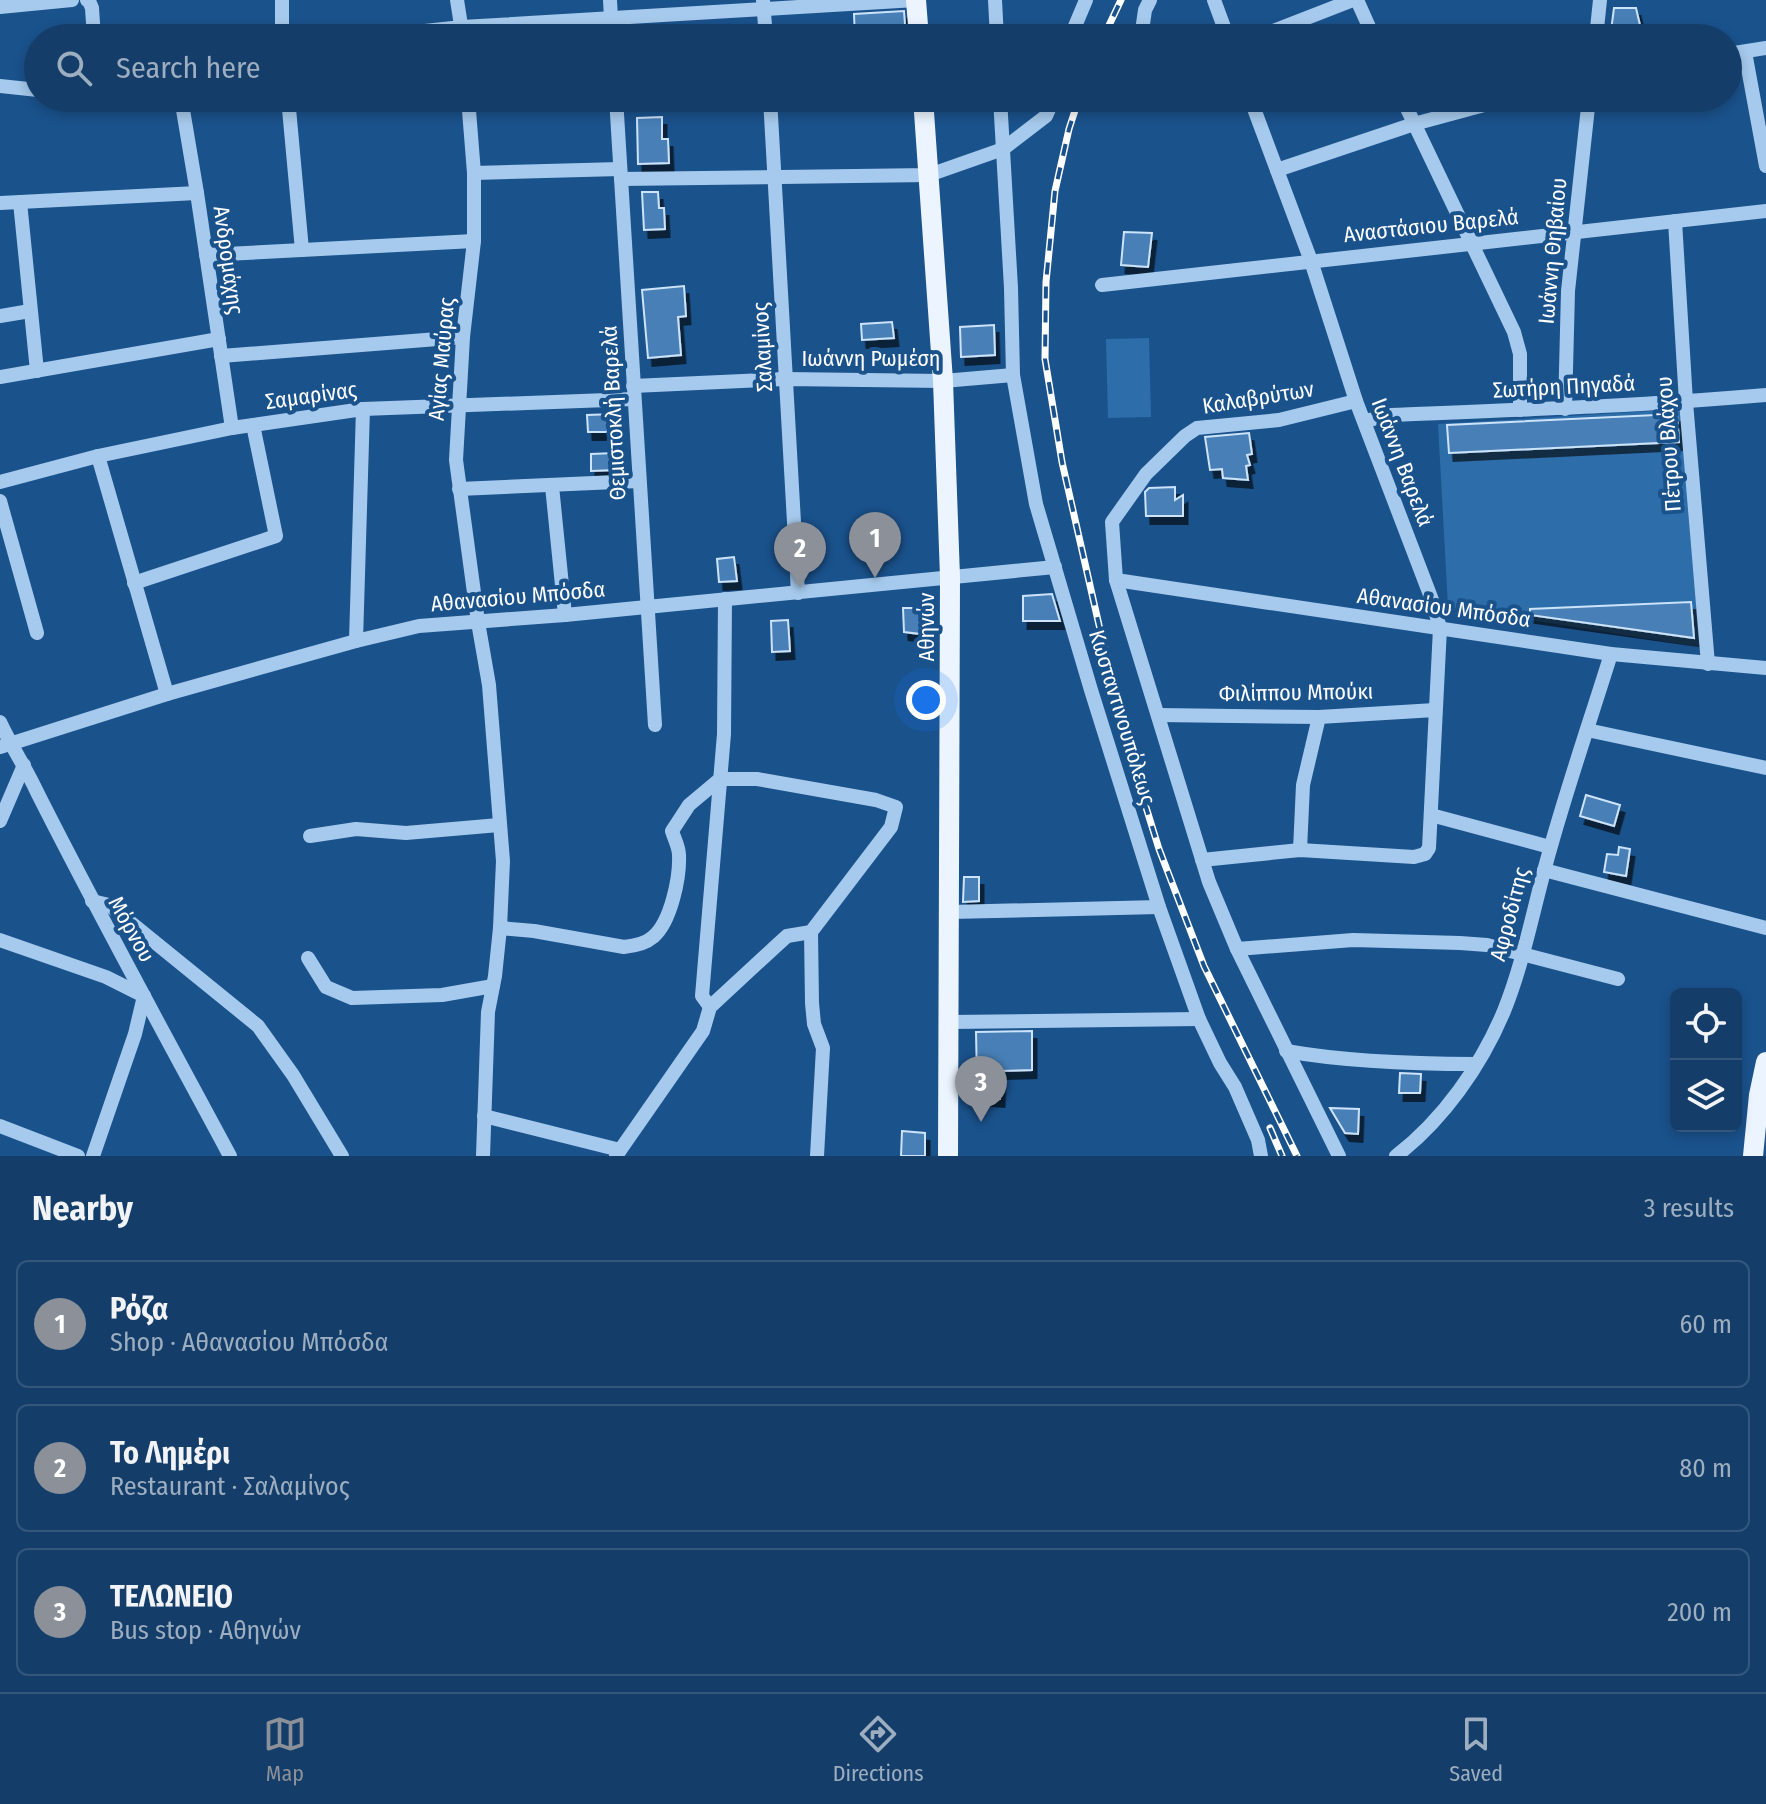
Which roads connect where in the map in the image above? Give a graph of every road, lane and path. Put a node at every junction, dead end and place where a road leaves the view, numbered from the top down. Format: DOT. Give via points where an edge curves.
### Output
graph roads {
  1 [pos="72,0"];
  2 [pos="87,0"];
  3 [pos="282,0"];
  4 [pos="457,0"];
  5 [pos="610,0"];
  6 [pos="916,0"];
  7 [pos="995,0"];
  8 [pos="1086,0"];
  9 [pos="1150,0"];
  10 [pos="1214,0"];
  11 [pos="1355,0"];
  12 [pos="1600,0"];
  13 [pos="764,4"];
  14 [pos="0,7"];
  15 [pos="611,18"];
  16 [pos="93,24"];
  17 [pos="282,24"];
  18 [pos="461,24"];
  19 [pos="551,24"];
  20 [pos="611,24"];
  21 [pos="765,24"];
  22 [pos="918,24"];
  23 [pos="996,24"];
  24 [pos="1076,24"];
  25 [pos="1143,24"];
  26 [pos="1223,24"];
  27 [pos="1292,24"];
  28 [pos="1367,24"];
  29 [pos="1597,24"];
  30 [pos="1766,48"];
  31 [pos="1742,52"];
  32 [pos="1745,52"];
  33 [pos="0,86"];
  34 [pos="24,89"];
  35 [pos="183,112"];
  36 [pos="289,112"];
  37 [pos="469,112"];
  38 [pos="617,112"];
  39 [pos="771,112"];
  40 [pos="924,112"];
  41 [pos="1001,112"];
  42 [pos="1048,112"];
  43 [pos="1255,112"];
  44 [pos="1408,112"];
  45 [pos="1458,112"];
  46 [pos="1587,112"];
  47 [pos="1414,124"];
  48 [pos="1003,149"];
  49 [pos="1766,166"];
  50 [pos="1277,170"];
  51 [pos="474,173"];
  52 [pos="620,174"];
  53 [pos="929,175"];
  54 [pos="775,177"];
  55 [pos="197,193"];
  56 [pos="20,202"];
  57 [pos="0,203"];
  58 [pos="1766,211"];
  59 [pos="1675,221"];
  60 [pos="1574,232"];
  61 [pos="474,241"];
  62 [pos="1471,243"];
  63 [pos="302,250"];
  64 [pos="206,255"];
  65 [pos="1311,261"];
  66 [pos="1102,285"];
  67 [pos="30,311"];
  68 [pos="0,316"];
  69 [pos="463,337"];
  70 [pos="219,339"];
  71 [pos="221,356"];
  72 [pos="37,371"];
  73 [pos="1013,375"];
  74 [pos="0,377"];
  75 [pos="785,379"];
  76 [pos="943,381"];
  77 [pos="633,392"];
  78 [pos="1766,395"];
  79 [pos="1356,401"];
  80 [pos="1686,402"];
  81 [pos="458,406"];
  82 [pos="363,409"];
  83 [pos="1565,409"];
  84 [pos="1520,410"];
  85 [pos="1365,421"];
  86 [pos="253,425"];
  87 [pos="232,428"];
  88 [pos="98,456"];
  89 [pos="639,481"];
  90 [pos="0,482"];
  91 [pos="552,486"];
  92 [pos="459,489"];
  93 [pos="0,501"];
  94 [pos="1112,522"];
  95 [pos="1055,567"];
  96 [pos="950,577"];
  97 [pos="1116,580"];
  98 [pos="134,583"];
  99 [pos="798,593"];
  100 [pos="725,599"];
  101 [pos="646,607"];
  102 [pos="565,615"];
  103 [pos="478,622"];
  104 [pos="1440,628"];
  105 [pos="37,633"];
  106 [pos="356,641"];
  107 [pos="1611,654"];
  108 [pos="1708,664"];
  109 [pos="1766,668"];
  110 [pos="167,694"];
  111 [pos="1435,710"];
  112 [pos="1158,715"];
  113 [pos="1319,717"];
  114 [pos="0,722"];
  115 [pos="655,725"];
  116 [pos="1587,730"];
  117 [pos="5,745"];
  118 [pos="24,765"];
  119 [pos="1766,768"];
  120 [pos="720,779"];
  121 [pos="1431,815"];
  122 [pos="0,821"];
  123 [pos="499,825"];
  124 [pos="310,836"];
  125 [pos="1550,847"];
  126 [pos="1300,850"];
  127 [pos="1202,860"];
  128 [pos="1544,870"];
  129 [pos="92,901"];
  130 [pos="1159,907"];
  131 [pos="950,912"];
  132 [pos="500,928"];
  133 [pos="1766,928"];
  134 [pos="811,932"];
  135 [pos="0,940"];
  136 [pos="1237,949"];
  137 [pos="1521,955"];
  138 [pos="308,958"];
  139 [pos="1618,979"];
  140 [pos="493,986"];
  141 [pos="144,996"];
  142 [pos="710,1007"];
  143 [pos="1199,1019"];
  144 [pos="949,1022"];
  145 [pos="1286,1051"];
  146 [pos="1766,1062"];
  147 [pos="1476,1064"];
  148 [pos="484,1116"];
  149 [pos="0,1126"];
  150 [pos="618,1153"];
  151 [pos="78,1156"];
  152 [pos="93,1156"];
  153 [pos="230,1156"];
  154 [pos="342,1156"];
  155 [pos="483,1156"];
  156 [pos="817,1156"];
  157 [pos="948,1156"];
  158 [pos="1261,1156"];
  159 [pos="1339,1156"];
  160 [pos="1396,1156"];
  161 [pos="1753,1156"];
  1 -- 14 [label="street"];
  2 -- 16 [label="street"];
  3 -- 17 [label="street"];
  4 -- 18 [label="street"];
  5 -- 15 [label="street"];
  6 -- 13 [label="street"];
  6 -- 22 [label="main road"];
  7 -- 23 [label="street"];
  8 -- 24 [label="street"];
  9 -- 25 [label="street"];
  10 -- 26 [label="street"];
  11 -- 27 [label="street"];
  11 -- 28 [label="street"];
  12 -- 29 [label="street"];
  13 -- 15 [label="street"];
  13 -- 21 [label="street"];
  15 -- 19 [label="street"];
  15 -- 20 [label="street"];
  30 -- 32 [label="street"];
  31 -- 32 [label="street"];
  32 -- 49 [label="street"];
  33 -- 34 [label="street"];
  35 -- 55 [label="street, Ανδρομάχης"];
  36 -- 63 [label="street"];
  37 -- 51 [label="street, Αγίας Μαύρας"];
  38 -- 52 [label="street, Θεμιστοκλή Βαρελά"];
  39 -- 54 [label="street, Σαλαμίνος"];
  40 -- 53 [label="main road, Αθηνών"];
  41 -- 48 [label="street, Κωσταντινουπόλεως"];
  42 -- 48 [label="street"];
  43 -- 50 [label="street, Ιωάννη Βαρελά"];
  44 -- 47 [label="street"];
  45 -- 47 [label="street"];
  46 -- 60 [label="street, Ιωάννη Θηβαίου"];
  47 -- 50 [label="street"];
  47 -- 62 [label="street"];
  48 -- 53 [label="street"];
  48 -- 73 [label="street, Κωσταντινουπόλεως"];
  50 -- 65 [label="street, Ιωάννη Βαρελά"];
  51 -- 52 [label="street"];
  51 -- 61 [label="street, Αγίας Μαύρας"];
  52 -- 54 [label="street"];
  52 -- 77 [label="street, Θεμιστοκλή Βαρελά"];
  53 -- 54 [label="street"];
  53 -- 76 [label="main road, Αθηνών"];
  54 -- 75 [label="street, Σαλαμίνος"];
  55 -- 56 [label="street"];
  55 -- 64 [label="street, Ανδρομάχης"];
  56 -- 57 [label="street"];
  56 -- 67 [label="street"];
  58 -- 59 [label="street, Αναστάσιου Βαρελά"];
  59 -- 60 [label="street, Αναστάσιου Βαρελά"];
  59 -- 80 [label="street, Πέτρου Βλάχου"];
  60 -- 62 [label="street, Αναστάσιου Βαρελά"];
  60 -- 83 [label="street, Ιωάννη Θηβαίου"];
  61 -- 63 [label="street"];
  61 -- 69 [label="street, Αγίας Μαύρας"];
  62 -- 65 [label="street, Αναστάσιου Βαρελά"];
  62 -- 84 [label="street" via="1514,332 1520,354"];
  63 -- 64 [label="street"];
  64 -- 70 [label="street, Ανδρομάχης"];
  65 -- 66 [label="street, Αναστάσιου Βαρελά"];
  65 -- 79 [label="street, Ιωάννη Βαρελά"];
  67 -- 68 [label="street"];
  67 -- 72 [label="street"];
  69 -- 71 [label="street"];
  69 -- 81 [label="street, Αγίας Μαύρας"];
  70 -- 71 [label="street, Ανδρομάχης"];
  70 -- 72 [label="street"];
  71 -- 87 [label="street, Ανδρομάχης"];
  72 -- 74 [label="street"];
  73 -- 76 [label="street, Ιωάννη Ρωμέση"];
  73 -- 95 [label="street, Κωσταντινουπόλεως" via="1036,504"];
  75 -- 76 [label="street, Ιωάννη Ρωμέση"];
  75 -- 77 [label="street, Ιωάννη Ρωμέση"];
  75 -- 99 [label="street, Σαλαμίνος"];
  76 -- 96 [label="main road, Αθηνών"];
  77 -- 81 [label="street, Σαμαρίνας"];
  77 -- 89 [label="street, Θεμιστοκλή Βαρελά"];
  78 -- 80 [label="street, Σωτήρη Πηγαδά"];
  79 -- 85 [label="street, Ιωάννη Βαρελά"];
  79 -- 94 [label="street, Καλαβρύτων" via="1279,420 1197,428 1146,474"];
  80 -- 83 [label="street, Σωτήρη Πηγαδά"];
  80 -- 108 [label="street, Πέτρου Βλάχου"];
  81 -- 82 [label="street, Σαμαρίνας"];
  81 -- 92 [label="street, Αγίας Μαύρας"];
  82 -- 86 [label="street, Σαμαρίνας"];
  82 -- 106 [label="street"];
  83 -- 84 [label="street, Σωτήρη Πηγαδά"];
  84 -- 85 [label="street, Σωτήρη Πηγαδά" via="1390,415"];
  85 -- 104 [label="street, Ιωάννη Βαρελά"];
  86 -- 87 [label="street, Σαμαρίνας"];
  86 -- 98 [label="street" via="276,536"];
  87 -- 88 [label="street, Σαμαρίνας"];
  88 -- 90 [label="street, Σαμαρίνας"];
  88 -- 98 [label="street"];
  89 -- 91 [label="street"];
  89 -- 101 [label="street, Θεμιστοκλή Βαρελά"];
  91 -- 92 [label="street"];
  91 -- 102 [label="street"];
  92 -- 103 [label="street, Αγίας Μαύρας"];
  93 -- 105 [label="street"];
  94 -- 97 [label="street, Κωσταντινουπόλεως"];
  95 -- 96 [label="street, Αθανασίου Μπόσδα"];
  95 -- 130 [label="street, Κωσταντινουπόλεως"];
  96 -- 99 [label="street, Αθανασίου Μπόσδα"];
  96 -- 131 [label="main road, Αθηνών"];
  97 -- 104 [label="street, Αθανασίου Μπόσδα"];
  97 -- 112 [label="street, Κωσταντινουπόλεως"];
  98 -- 110 [label="street"];
  99 -- 100 [label="street, Αθανασίου Μπόσδα"];
  100 -- 101 [label="street, Αθανασίου Μπόσδα"];
  100 -- 120 [label="street"];
  101 -- 102 [label="street, Αθανασίου Μπόσδα"];
  101 -- 115 [label="street, Θεμιστοκλή Βαρελά"];
  102 -- 103 [label="street, Αθανασίου Μπόσδα"];
  103 -- 106 [label="street, Αθανασίου Μπόσδα" via="419,626"];
  103 -- 123 [label="street, Αγίας Μαύρας" via="489,685"];
  104 -- 107 [label="street, Αθανασίου Μπόσδα"];
  104 -- 111 [label="street, Ιωάννη Βαρελά"];
  106 -- 110 [label="street, Αθανασίου Μπόσδα"];
  107 -- 108 [label="street, Αθανασίου Μπόσδα"];
  107 -- 116 [label="street, Αφροδίτης"];
  108 -- 109 [label="street, Αθανασίου Μπόσδα"];
  110 -- 117 [label="street, Αθανασίου Μπόσδα"];
  111 -- 113 [label="street, Φιλίππου Μπούκι"];
  111 -- 121 [label="street, Ιωάννη Βαρελά"];
  112 -- 113 [label="street, Φιλίππου Μπούκι"];
  112 -- 127 [label="street, Κωσταντινουπόλεως"];
  113 -- 126 [label="street" via="1303,785"];
  114 -- 117 [label="street, Μόρνου"];
  116 -- 119 [label="street"];
  116 -- 125 [label="street, Αφροδίτης"];
  117 -- 118 [label="street, Μόρνου"];
  118 -- 122 [label="street"];
  118 -- 129 [label="street, Μόρνου"];
  120 -- 132 [label="street" via="689,805 672,831 679,853 675,889 653,938 624,947"];
  120 -- 134 [label="street" via="757,779 896,807 891,827"];
  120 -- 142 [label="street" via="702,996"];
  121 -- 125 [label="street"];
  121 -- 126 [label="street, Ιωάννη Βαρελά" via="1429,848 1414,857"];
  123 -- 124 [label="street" via="406,833 356,829"];
  123 -- 132 [label="street, Αγίας Μαύρας"];
  125 -- 128 [label="street, Αφροδίτης"];
  126 -- 127 [label="street"];
  127 -- 136 [label="street, Κωσταντινουπόλεως"];
  128 -- 133 [label="street"];
  128 -- 137 [label="street, Αφροδίτης"];
  129 -- 141 [label="street, Μόρνου"];
  129 -- 154 [label="street" via="109,905 258,1026"];
  130 -- 131 [label="street"];
  130 -- 143 [label="street, Κωσταντινουπόλεως"];
  131 -- 144 [label="main road, Αθηνών"];
  132 -- 140 [label="street, Αγίας Μαύρας"];
  134 -- 142 [label="street" via="787,936"];
  134 -- 156 [label="street" via="814,1024 823,1048"];
  135 -- 141 [label="street"];
  136 -- 137 [label="street" via="1353,940 1487,945"];
  136 -- 145 [label="street, Κωσταντινουπόλεως"];
  137 -- 139 [label="street"];
  137 -- 147 [label="street, Αφροδίτης" via="1503,1011"];
  138 -- 140 [label="street" via="326,987 352,998 442,995"];
  140 -- 148 [label="street, Αγίας Μαύρας"];
  141 -- 152 [label="street"];
  141 -- 153 [label="street, Μόρνου"];
  142 -- 150 [label="street" via="703,1031"];
  143 -- 144 [label="street"];
  143 -- 158 [label="street, Κωσταντινουπόλεως" via="1235,1087"];
  144 -- 157 [label="main road, Αθηνών"];
  145 -- 147 [label="street"];
  145 -- 159 [label="street, Κωσταντινουπόλεως"];
  146 -- 161 [label="main road"];
  147 -- 160 [label="street, Αφροδίτης" via="1433,1123"];
  148 -- 150 [label="street"];
  148 -- 155 [label="street, Αγίας Μαύρας"];
  149 -- 151 [label="street"];
}
